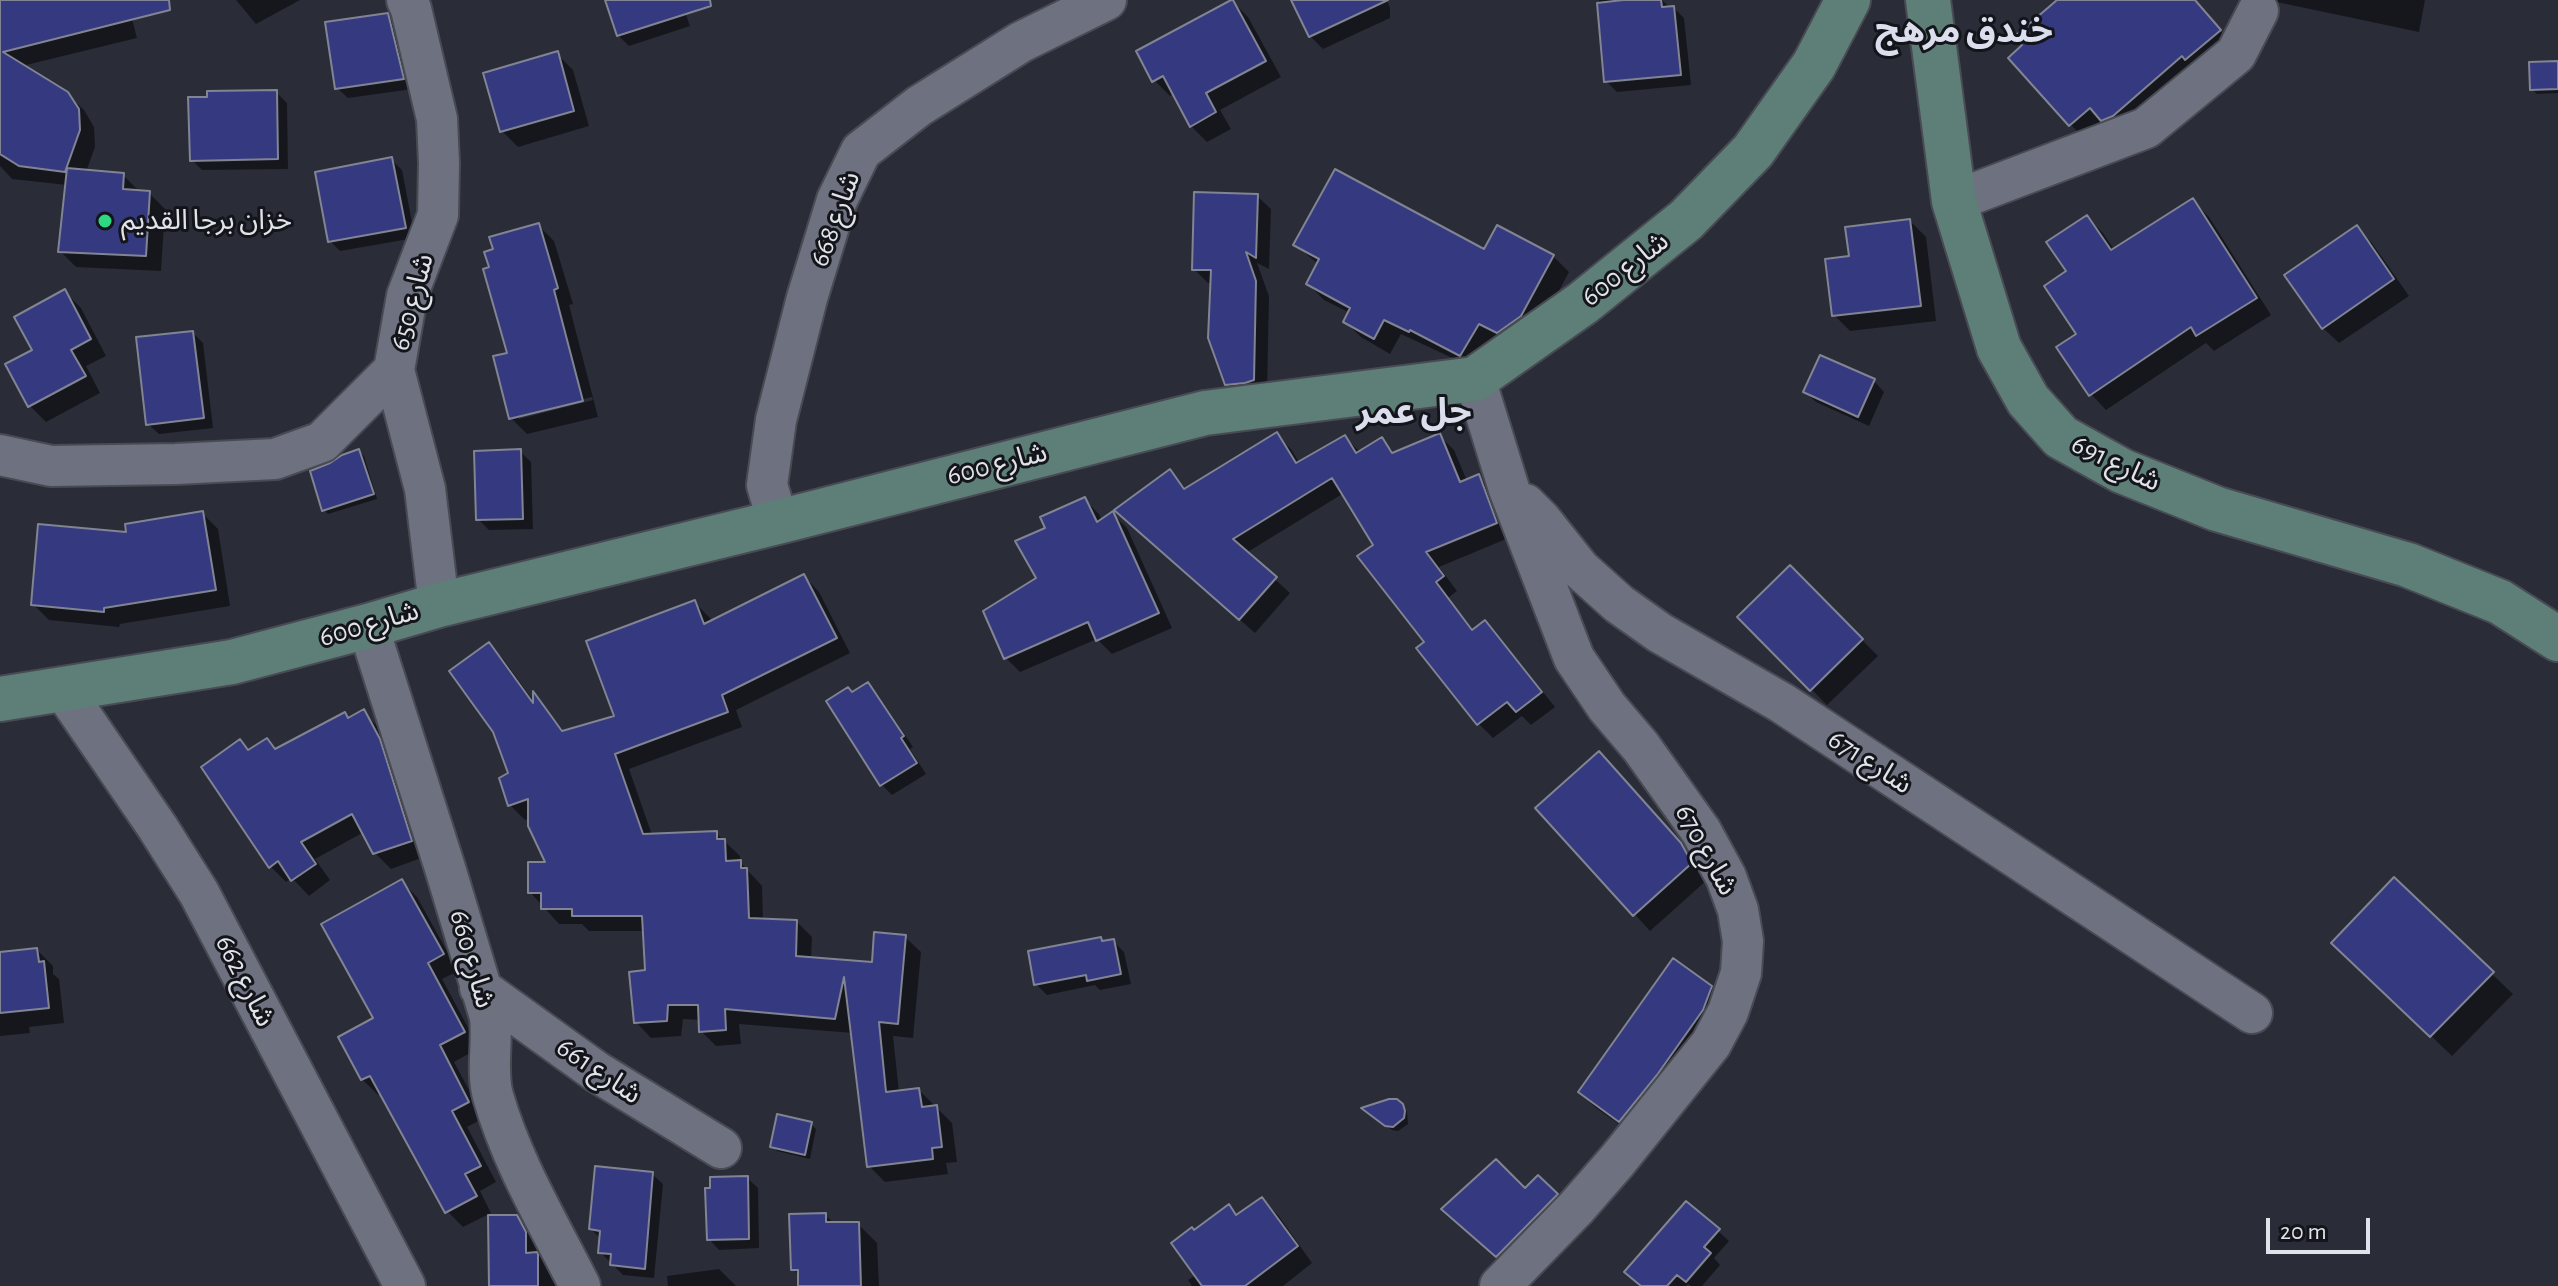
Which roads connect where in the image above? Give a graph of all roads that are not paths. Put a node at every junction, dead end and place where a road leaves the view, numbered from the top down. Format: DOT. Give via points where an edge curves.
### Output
graph roads {
  1 [pos="407,0"];
  2 [pos="1106,0"];
  3 [pos="1848,0"];
  4 [pos="1928,0"];
  5 [pos="2258,11"];
  6 [pos="1954,201"];
  7 [pos="394,370"];
  8 [pos="1475,379"];
  9 [pos="0,455"];
  10 [pos="1509,489"];
  11 [pos="778,522"];
  12 [pos="439,605"];
  13 [pos="368,626"];
  14 [pos="2558,639"];
  15 [pos="63,689"];
  16 [pos="0,699"];
  17 [pos="480,988"];
  18 [pos="2252,1013"];
  19 [pos="721,1148"];
  20 [pos="405,1286"];
  21 [pos="580,1286"];
  22 [pos="1500,1286"];
  1 -- 7 [label="street, شارع 650" via="437,119 438,215 407,296"];
  2 -- 11 [label="street, شارع 668" via="1021,42 919,106 861,151 837,200 776,420 767,485"];
  3 -- 8 [label="main road, شارع 600" via="1814,65 1753,151 1686,220 1583,303"];
  4 -- 6 [label="main road, شارع 691"];
  5 -- 6 [label="street" via="2236,54 2146,128"];
  6 -- 14 [label="main road, شارع 691" via="1999,348 2028,400 2061,437 2122,471 2217,509 2408,565 2500,602"];
  7 -- 9 [label="street" via="322,442 275,459 51,466"];
  7 -- 12 [label="street, شارع 650" via="425,489"];
  8 -- 10 [label="street, شارع 670"];
  8 -- 11 [label="main road, شارع 600" via="1205,413"];
  10 -- 18 [label="street, شارع 671" via="1580,569 1660,633 1782,703"];
  10 -- 22 [label="street, شارع 670" via="1574,658 1701,831 1726,877 1743,941 1741,973 1711,1044 1607,1173"];
  11 -- 12 [label="main road, شارع 600"];
  12 -- 13 [label="main road, شارع 600"];
  13 -- 15 [label="main road, شارع 600" via="232,662"];
  13 -- 17 [label="street, شارع 660"];
  15 -- 16 [label="main road, شارع 600"];
  15 -- 20 [label="street, شارع 662" via="199,893"];
  17 -- 19 [label="street, شارع 661" via="597,1072"];
  17 -- 21 [label="street, شارع 660" via="490,1017 493,1095 515,1155"];
}
